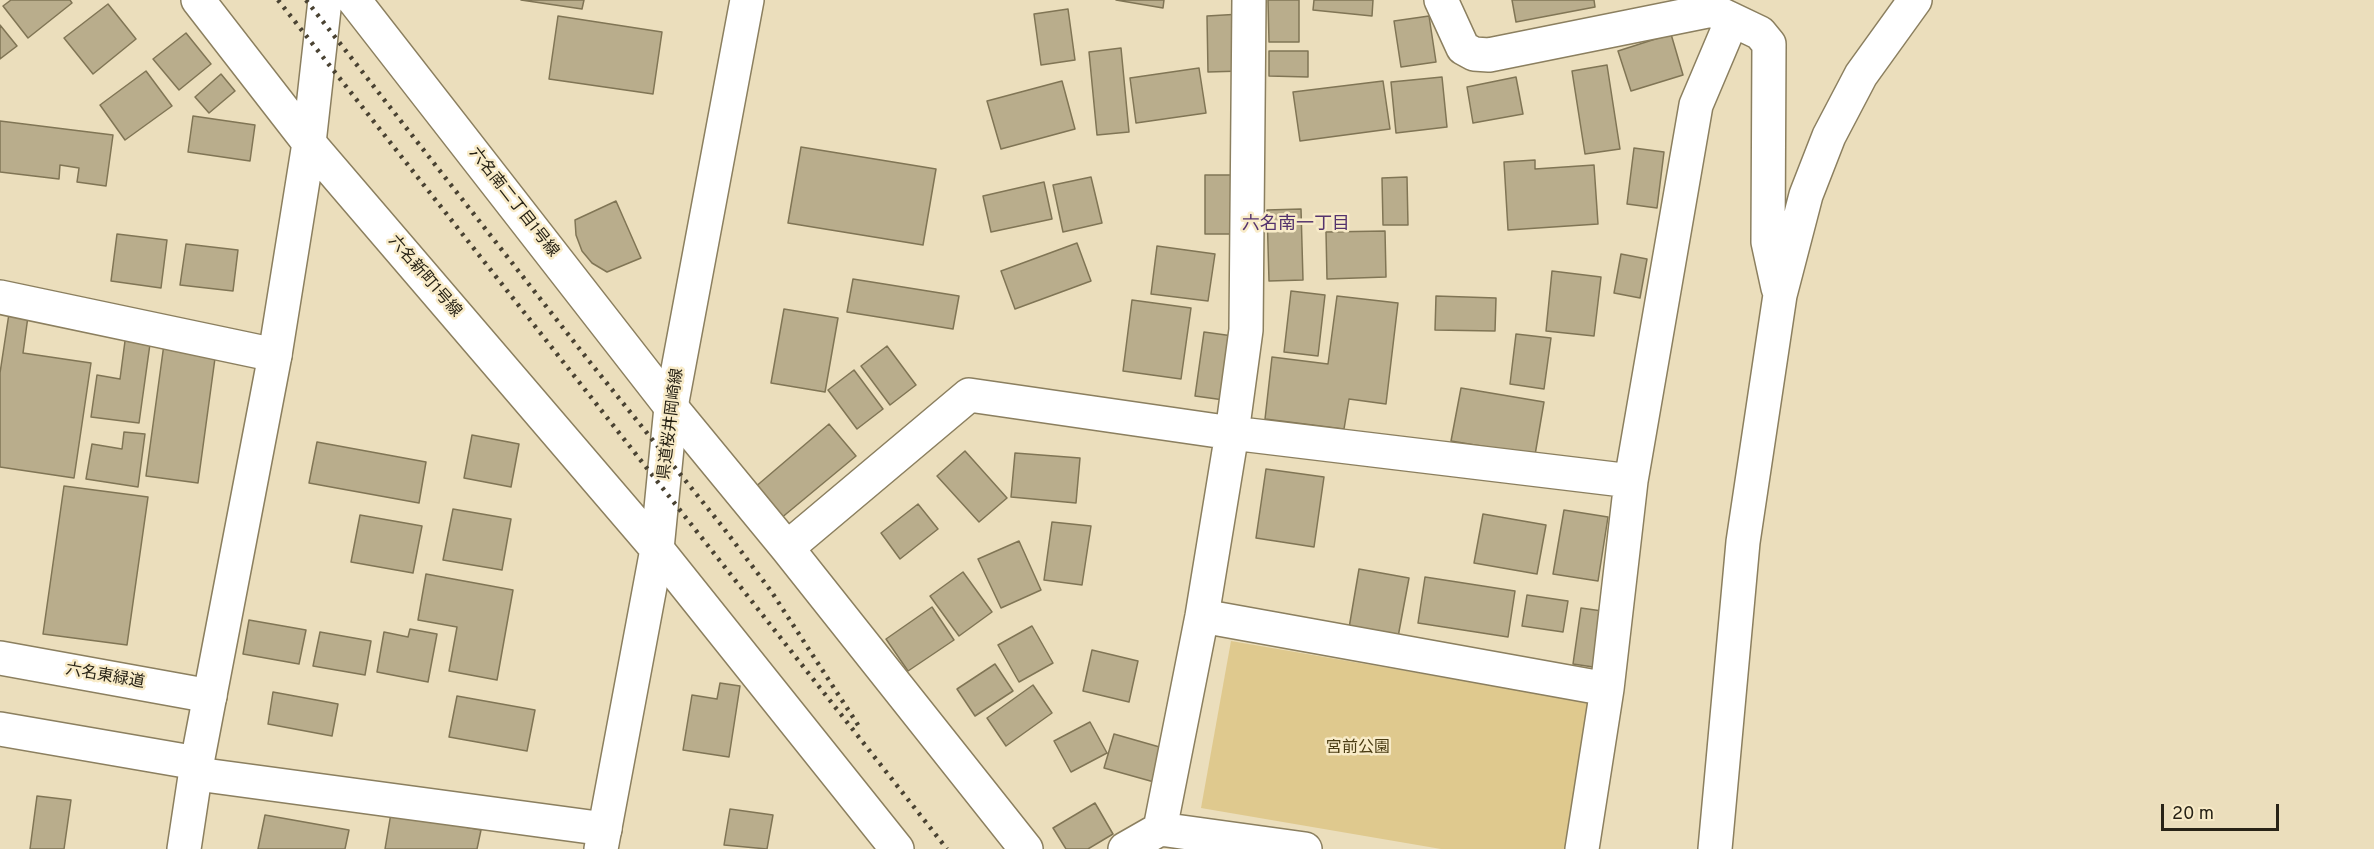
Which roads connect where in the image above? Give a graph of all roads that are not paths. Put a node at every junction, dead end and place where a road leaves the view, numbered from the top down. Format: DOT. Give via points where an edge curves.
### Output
graph roads {
  1 [pos="198,0"];
  2 [pos="326,0"];
  3 [pos="354,0"];
  4 [pos="747,0"];
  5 [pos="1249,0"];
  6 [pos="1441,0"];
  7 [pos="1915,0"];
  8 [pos="1742,15"];
  9 [pos="309,143"];
  10 [pos="1780,295"];
  11 [pos="0,297"];
  12 [pos="275,355"];
  13 [pos="671,407"];
  14 [pos="1232,433"];
  15 [pos="1631,481"];
  16 [pos="788,548"];
  17 [pos="657,549"];
  18 [pos="1202,616"];
  19 [pos="0,658"];
  20 [pos="1607,689"];
  21 [pos="210,696"];
  22 [pos="0,729"];
  23 [pos="197,769"];
  24 [pos="1160,829"];
  25 [pos="603,839"];
  26 [pos="184,849"];
  27 [pos="897,849"];
  28 [pos="1026,849"];
  29 [pos="1125,849"];
  30 [pos="1305,849"];
  31 [pos="1582,849"];
  32 [pos="1715,849"];
  1 -- 9 [label="street, 六名新町1号線"];
  2 -- 9 [label="street"];
  3 -- 13 [label="street, 六名南二丁目1号線"];
  4 -- 13 [label="street, 県道桜井岡崎線"];
  5 -- 14 [label="street" via="1246,330"];
  6 -- 8 [label="street" via="1463,48 1489,55 1712,10"];
  7 -- 10 [label="street" via="1861,75 1829,136 1806,195"];
  8 -- 10 [label="street" via="1769,44 1768,242"];
  8 -- 15 [label="street" via="1696,105"];
  9 -- 12 [label="street"];
  9 -- 17 [label="street, 六名新町1号線"];
  10 -- 32 [label="street" via="1743,542"];
  11 -- 12 [label="street"];
  12 -- 21 [label="street"];
  13 -- 16 [label="street, 六名南二丁目1号線"];
  13 -- 17 [label="street, 県道桜井岡崎線"];
  14 -- 15 [label="street"];
  14 -- 16 [label="street" via="969,395"];
  14 -- 18 [label="street"];
  15 -- 20 [label="street"];
  16 -- 28 [label="street, 六名南二丁目1号線"];
  17 -- 25 [label="street, 県道桜井岡崎線"];
  17 -- 27 [label="street, 六名新町1号線"];
  18 -- 20 [label="street"];
  18 -- 24 [label="street"];
  19 -- 21 [label="street, 六名東緑道"];
  20 -- 31 [label="street"];
  21 -- 23 [label="street"];
  22 -- 23 [label="street"];
  23 -- 25 [label="street"];
  23 -- 26 [label="street"];
  24 -- 29 [label="street"];
  24 -- 30 [label="street"];
}
